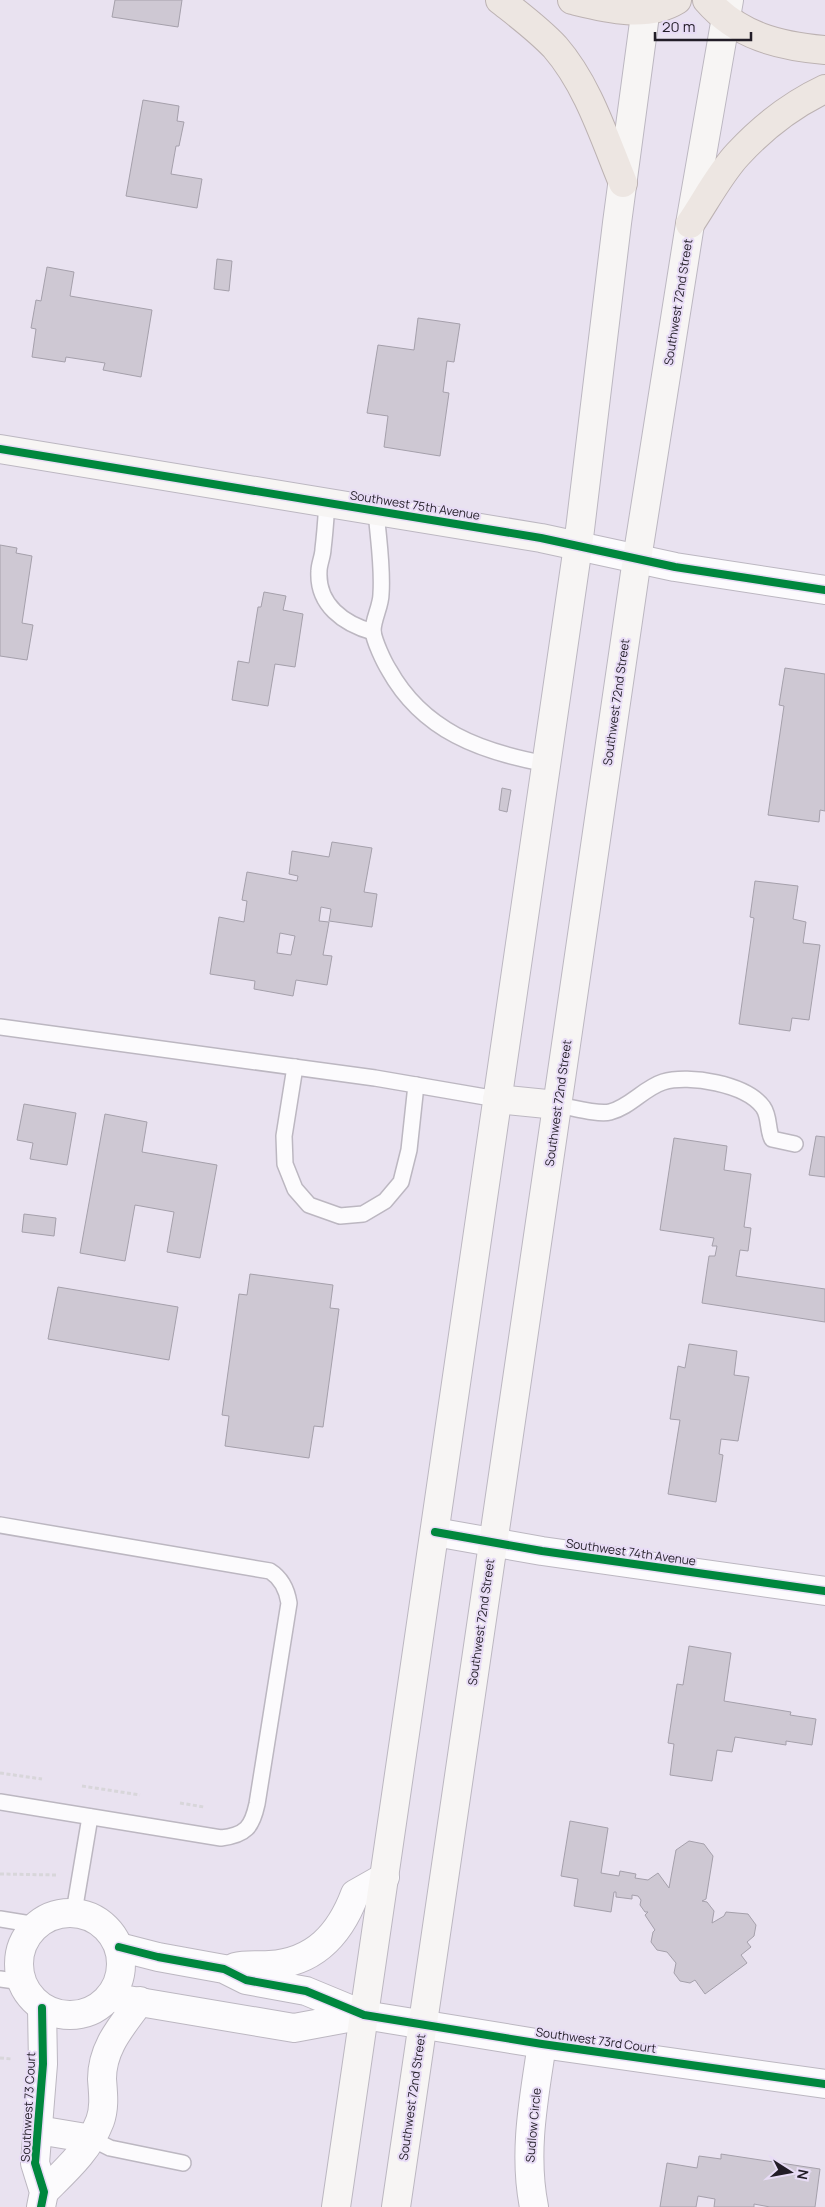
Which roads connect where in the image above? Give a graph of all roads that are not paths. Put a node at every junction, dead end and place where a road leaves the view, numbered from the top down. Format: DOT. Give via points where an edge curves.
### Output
graph roads {
  1 [pos="500,0"];
  2 [pos="572,0"];
  3 [pos="677,0"];
  4 [pos="707,0"];
  5 [pos="646,5"];
  6 [pos="728,10"];
  7 [pos="825,50"];
  8 [pos="825,89"];
  9 [pos="623,183"];
  10 [pos="690,224"];
  11 [pos="0,449"];
  12 [pos="327,502"];
  13 [pos="376,510"];
  14 [pos="578,546"];
  15 [pos="637,559"];
  16 [pos="825,590"];
  17 [pos="373,632"];
  18 [pos="546,764"];
  19 [pos="0,1027"];
  20 [pos="295,1068"];
  21 [pos="416,1085"];
  22 [pos="497,1099"];
  23 [pos="557,1105"];
  24 [pos="794,1144"];
  25 [pos="0,1525"];
  26 [pos="435,1532"];
  27 [pos="493,1542"];
  28 [pos="825,1591"];
  29 [pos="0,1802"];
  30 [pos="90,1817"];
  31 [pos="384,1877"];
  32 [pos="74,1912"];
  33 [pos="0,1919"];
  34 [pos="36,1925"];
  35 [pos="119,1947"];
  36 [pos="224,1969"];
  37 [pos="11,1981"];
  38 [pos="110,1997"];
  39 [pos="140,2002"];
  40 [pos="42,2008"];
  41 [pos="364,2015"];
  42 [pos="422,2025"];
  43 [pos="542,2044"];
  44 [pos="825,2084"];
  45 [pos="38,2130"];
  46 [pos="92,2139"];
  47 [pos="183,2163"];
  48 [pos="42,2200"];
  49 [pos="336,2207"];
  50 [pos="396,2207"];
  51 [pos="534,2207"];
  1 -- 9 [label="highway" via="539,31 571,70 589,102"];
  2 -- 5 [label="highway" via="618,10"];
  3 -- 5 [label="highway"];
  4 -- 6 [label="highway"];
  5 -- 9 [label="main road"];
  6 -- 7 [label="highway" via="760,38"];
  6 -- 10 [label="main road, Southwest 72nd Street"];
  8 -- 10 [label="highway" via="790,108 737,155"];
  9 -- 14 [label="main road"];
  10 -- 15 [label="main road, Southwest 72nd Street"];
  11 -- 12 [label="main road, Southwest 75th Avenue"];
  12 -- 13 [label="main road, Southwest 75th Avenue"];
  12 -- 17 [label="lane" via="320,589 329,606 342,617 355,627"];
  13 -- 14 [label="main road, Southwest 75th Avenue"];
  13 -- 17 [label="lane" via="381,596"];
  14 -- 15 [label="street, Southwest 75th Avenue"];
  14 -- 18 [label="main road"];
  15 -- 16 [label="street, Southwest 75th Avenue"];
  15 -- 23 [label="main road, Southwest 72nd Street"];
  17 -- 18 [label="lane" via="398,687 429,719 486,749"];
  18 -- 22 [label="main road"];
  19 -- 20 [label="lane"];
  20 -- 21 [label="lane"];
  20 -- 21 [label="lane" via="284,1136 286,1164 295,1189 309,1205 340,1216 363,1214 385,1202 401,1182"];
  21 -- 22 [label="lane"];
  22 -- 23 [label="main road"];
  22 -- 26 [label="main road"];
  23 -- 24 [label="lane" via="609,1112 662,1082 682,1078 727,1086 751,1096 766,1113 772,1140"];
  23 -- 27 [label="main road, Southwest 72nd Street"];
  25 -- 30 [label="lane" via="262,1569 275,1574 288,1596 251,1825 239,1834 221,1838"];
  26 -- 27 [label="street, Southwest 74th Avenue"];
  26 -- 31 [label="main road"];
  27 -- 28 [label="street, Southwest 74th Avenue"];
  27 -- 42 [label="main road, Southwest 72nd Street"];
  29 -- 30 [label="lane"];
  30 -- 32 [label="lane"];
  31 -- 36 [label="street" via="355,1894 335,1934 311,1953 286,1963 268,1966 249,1964"];
  31 -- 41 [label="main road"];
  32 -- 34 [label="street" via="60,1913"];
  32 -- 35 [label="street" via="102,1923"];
  33 -- 34 [label="lane"];
  34 -- 37 [label="street" via="26,1937 19,1967"];
  35 -- 36 [label="street"];
  35 -- 38 [label="street" via="121,1973"];
  36 -- 41 [label="street" via="246,1980 306,1991"];
  37 -- 40 [label="street"];
  38 -- 39 [label="street"];
  38 -- 40 [label="street" via="90,2012 78,2015 53,2013"];
  39 -- 41 [label="street" via="294,2028"];
  39 -- 46 [label="street, Southwest 73 Court" via="106,2051 102,2078 103,2109"];
  40 -- 45 [label="street, Southwest 73 Court" via="43,2064"];
  41 -- 42 [label="street, Southwest 73rd Court"];
  41 -- 49 [label="main road"];
  42 -- 43 [label="street, Southwest 73rd Court"];
  42 -- 50 [label="main road, Southwest 72nd Street"];
  43 -- 44 [label="street, Southwest 73rd Court"];
  43 -- 51 [label="street, Sudlow Circle" via="528,2161"];
  45 -- 46 [label="street"];
  45 -- 48 [label="street, Southwest 73 Court" via="35,2163"];
  46 -- 47 [label="lane" via="132,2154"];
  46 -- 48 [label="street, Southwest 73 Court"];
}
